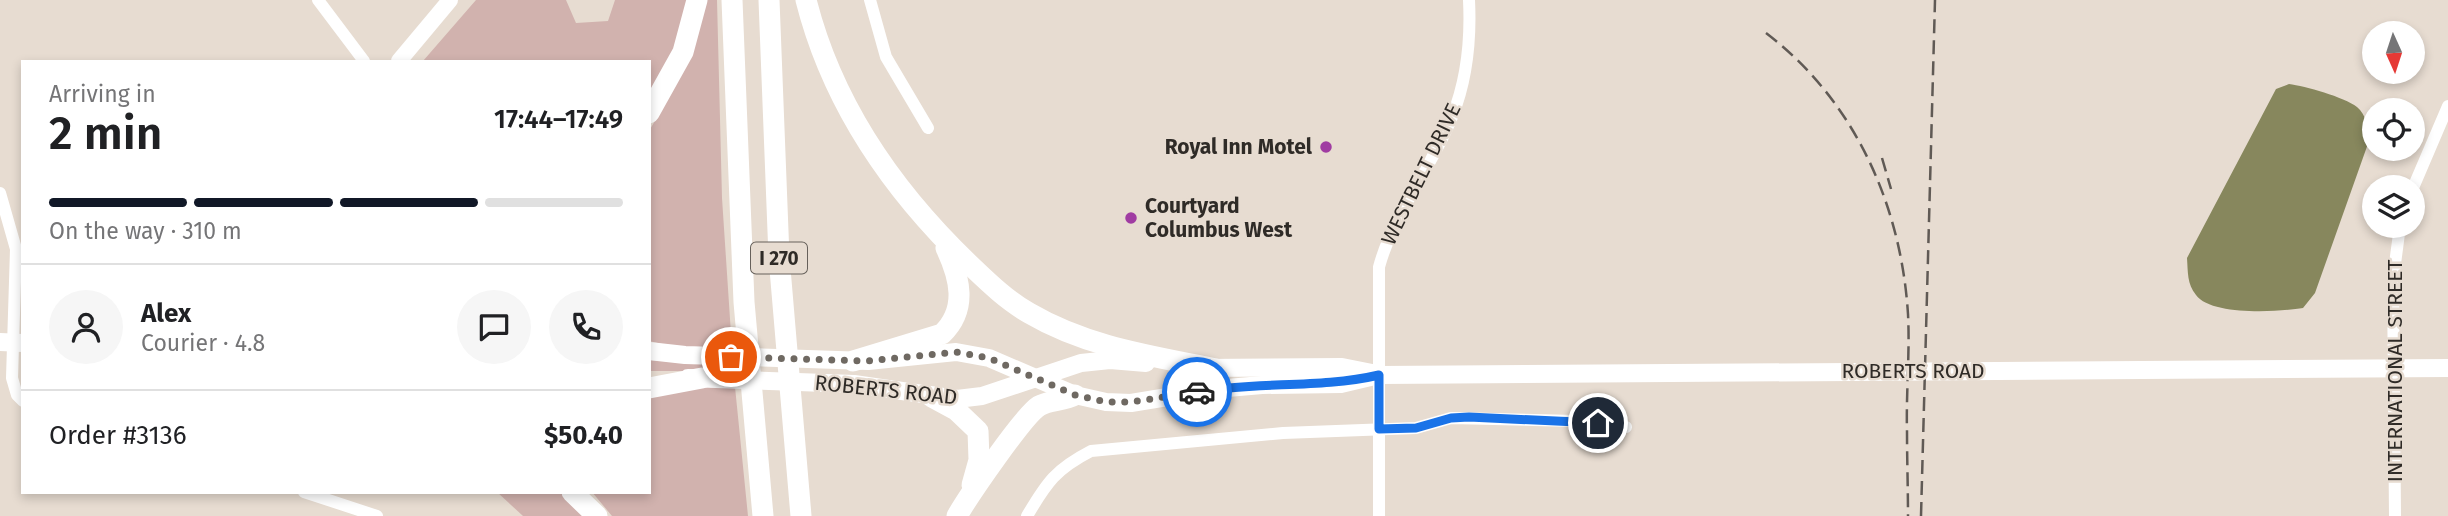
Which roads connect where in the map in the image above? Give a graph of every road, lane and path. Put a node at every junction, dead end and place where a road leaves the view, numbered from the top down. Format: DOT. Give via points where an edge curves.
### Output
graph roads {
  1 [pos="318,0"];
  2 [pos="450,0"];
  3 [pos="697,0"];
  4 [pos="732,0"];
  5 [pos="769,0"];
  6 [pos="806,0"];
  7 [pos="870,0"];
  8 [pos="1469,0"];
  9 [pos="362,60"];
  10 [pos="400,60"];
  11 [pos="2448,106"];
  12 [pos="651,109"];
  13 [pos="928,128"];
  14 [pos="2419,175"];
  15 [pos="0,192"];
  16 [pos="2398,238"];
  17 [pos="942,239"];
  18 [pos="12,342"];
  19 [pos="651,351"];
  20 [pos="845,361"];
  21 [pos="2393,367"];
  22 [pos="2448,368"];
  23 [pos="1216,369"];
  24 [pos="1379,375"];
  25 [pos="1035,378"];
  26 [pos="651,379"];
  27 [pos="702,379"];
  28 [pos="651,388"];
  29 [pos="1075,395"];
  30 [pos="932,397"];
  31 [pos="21,399"];
  32 [pos="1626,427"];
  33 [pos="1379,429"];
  34 [pos="310,494"];
  35 [pos="574,494"];
  36 [pos="586,494"];
  37 [pos="970,494"];
  38 [pos="377,516"];
  39 [pos="599,516"];
  40 [pos="763,516"];
  41 [pos="801,516"];
  42 [pos="957,516"];
  43 [pos="1027,516"];
  44 [pos="1379,516"];
  45 [pos="2395,516"];
  1 -- 9 [label="street"];
  2 -- 10 [label="main road"];
  3 -- 12 [label="highway" via="683,52"];
  4 -- 40 [label="highway, I 270" via="744,302"];
  5 -- 41 [label="highway, I 270" via="779,257"];
  6 -- 17 [label="highway" via="849,115"];
  7 -- 13 [label="street" via="886,57"];
  8 -- 24 [label="street, WESTBELT DRIVE" via="1468,54 1455,108 1387,239 1379,267"];
  11 -- 14 [label="street"];
  15 -- 18 [label="street" via="16,248"];
  16 -- 21 [label="street, INTERNATIONAL STREET" via="2393,279"];
  17 -- 20 [label="highway" via="960,284 950,326 932,337"];
  17 -- 23 [label="highway" via="1030,314 1121,351"];
  18 -- 31 [label="street" via="12,378"];
  19 -- 20 [label="main road, ROBERTS ROAD"];
  20 -- 25 [label="main road, ROBERTS ROAD" via="956,352 989,358"];
  21 -- 22 [label="main road, ROBERTS ROAD"];
  21 -- 24 [label="main road, ROBERTS ROAD"];
  21 -- 45 [label="street, INTERNATIONAL STREET"];
  23 -- 24 [label="main road, ROBERTS ROAD" via="1342,367"];
  23 -- 25 [label="main road, ROBERTS ROAD" via="1096,361"];
  24 -- 29 [label="main road, ROBERTS ROAD" via="1341,384 1216,389 1131,402"];
  24 -- 33 [label="street, WESTBELT DRIVE"];
  25 -- 29 [label="main road, ROBERTS ROAD"];
  25 -- 30 [label="main road, ROBERTS ROAD" via="982,396"];
  26 -- 27 [label="main road, ROBERTS ROAD"];
  27 -- 28 [label="highway"];
  27 -- 30 [label="main road, ROBERTS ROAD" via="838,383"];
  29 -- 37 [label="highway" via="1039,406"];
  30 -- 37 [label="highway" via="956,410 978,431 979,460"];
  32 -- 33 [label="street" via="1469,417 1416,428"];
  33 -- 43 [label="street" via="1091,451 1064,465"];
  33 -- 44 [label="street, WESTBELT DRIVE"];
  34 -- 38 [label="street"];
  35 -- 39 [label="highway"];
  36 -- 39 [label="highway"];
  37 -- 42 [label="highway"];
}
